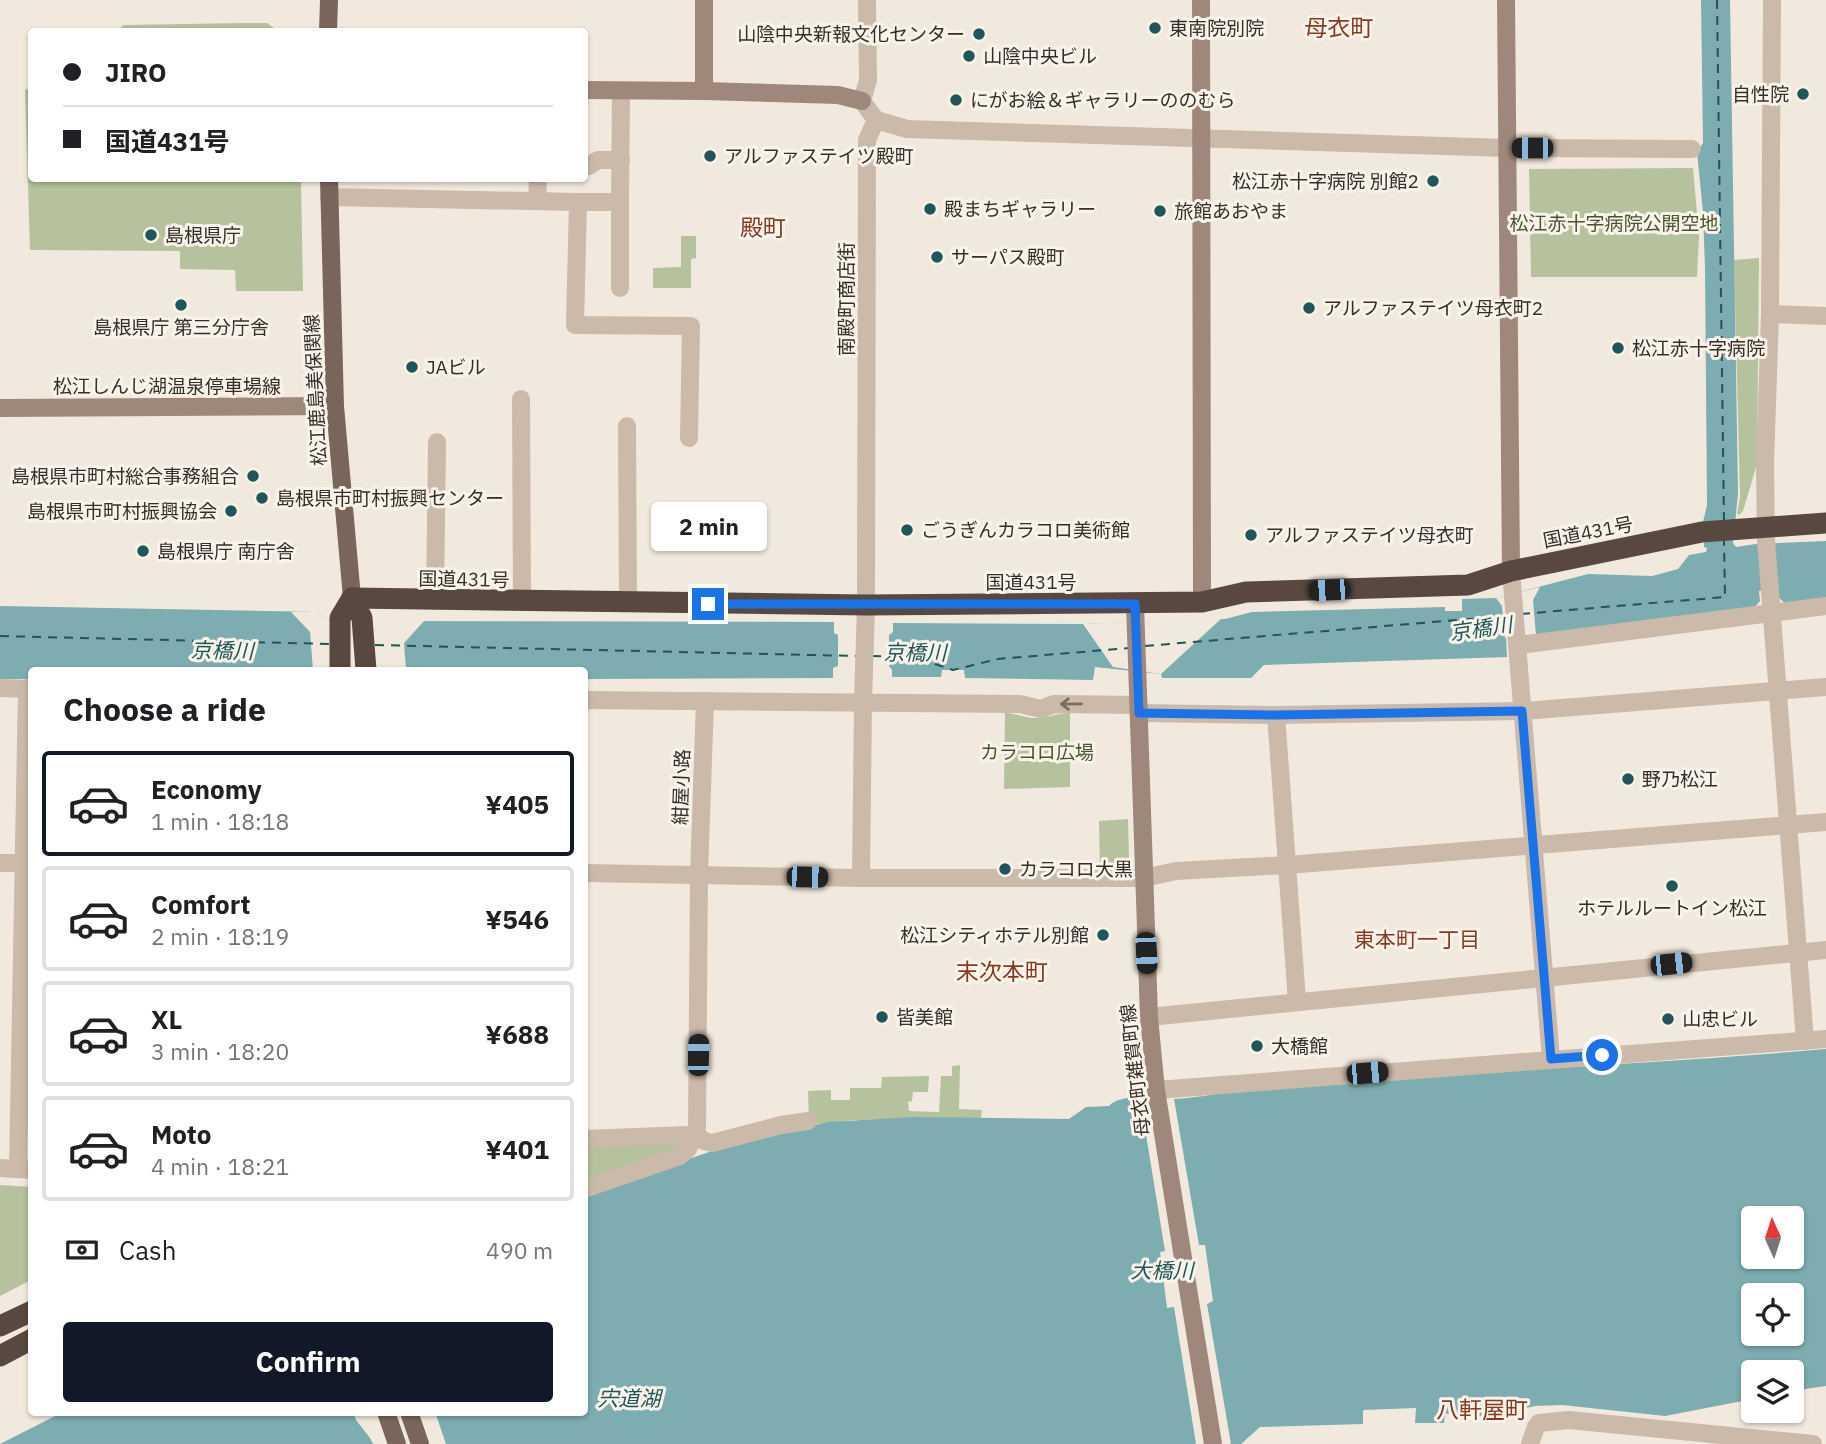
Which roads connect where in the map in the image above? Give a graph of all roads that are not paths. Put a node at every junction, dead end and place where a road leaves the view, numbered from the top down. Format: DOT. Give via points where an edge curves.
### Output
graph roads {
  1 [pos="328,0"];
  2 [pos="704,0"];
  3 [pos="867,0"];
  4 [pos="1201,0"];
  5 [pos="1506,0"];
  6 [pos="1772,0"];
  7 [pos="328,28"];
  8 [pos="588,90"];
  9 [pos="621,91"];
  10 [pos="704,91"];
  11 [pos="862,101"];
  12 [pos="876,120"];
  13 [pos="1200,138"];
  14 [pos="1506,148"];
  15 [pos="1692,149"];
  16 [pos="621,160"];
  17 [pos="588,166"];
  18 [pos="538,182"];
  19 [pos="329,188"];
  20 [pos="537,201"];
  21 [pos="578,202"];
  22 [pos="620,202"];
  23 [pos="620,288"];
  24 [pos="1770,314"];
  25 [pos="1826,316"];
  26 [pos="522,399"];
  27 [pos="335,406"];
  28 [pos="0,408"];
  29 [pos="626,426"];
  30 [pos="689,438"];
  31 [pos="438,442"];
  32 [pos="1826,523"];
  33 [pos="1766,533"];
  34 [pos="1512,575"];
  35 [pos="352,598"];
  36 [pos="435,601"];
  37 [pos="522,602"];
  38 [pos="1202,602"];
  39 [pos="628,603"];
  40 [pos="1770,604"];
  41 [pos="866,605"];
  42 [pos="1826,606"];
  43 [pos="1135,612"];
  44 [pos="1518,642"];
  45 [pos="340,667"];
  46 [pos="366,667"];
  47 [pos="1826,687"];
  48 [pos="0,688"];
  49 [pos="28,689"];
  50 [pos="1778,690"];
  51 [pos="588,700"];
  52 [pos="705,701"];
  53 [pos="863,702"];
  54 [pos="1139,709"];
  55 [pos="1522,711"];
  56 [pos="1276,715"];
  57 [pos="1826,822"];
  58 [pos="1788,825"];
  59 [pos="1533,845"];
  60 [pos="0,863"];
  61 [pos="28,863"];
  62 [pos="1287,865"];
  63 [pos="588,873"];
  64 [pos="699,875"];
  65 [pos="862,878"];
  66 [pos="1143,878"];
  67 [pos="1826,950"];
  68 [pos="1798,953"];
  69 [pos="1544,976"];
  70 [pos="1297,1001"];
  71 [pos="1149,1017"];
  72 [pos="1826,1039"];
  73 [pos="1805,1041"];
  74 [pos="1551,1059"];
  75 [pos="1157,1097"];
  76 [pos="808,1121"];
  77 [pos="695,1133"];
  78 [pos="588,1139"];
  79 [pos="17,1169"];
  80 [pos="588,1188"];
  81 [pos="28,1313"];
  82 [pos="0,1326"];
  83 [pos="28,1341"];
  84 [pos="0,1356"];
  85 [pos="387,1416"];
  86 [pos="410,1416"];
  87 [pos="1685,1438"];
  88 [pos="397,1444"];
  89 [pos="420,1444"];
  90 [pos="1213,1444"];
  91 [pos="1530,1444"];
  92 [pos="1813,1444"];
  1 -- 7 [label="main road"];
  2 -- 10 [label="street"];
  3 -- 11 [label="street" via="868,80"];
  4 -- 13 [label="street"];
  5 -- 14 [label="street"];
  6 -- 24 [label="street"];
  8 -- 9 [label="street"];
  9 -- 10 [label="street"];
  9 -- 16 [label="street"];
  10 -- 11 [label="street" via="838,95"];
  11 -- 12 [label="street"];
  12 -- 13 [label="street" via="906,129"];
  12 -- 41 [label="street, 南殿町商店街" via="867,140"];
  13 -- 14 [label="street"];
  13 -- 38 [label="street"];
  14 -- 15 [label="street"];
  14 -- 34 [label="street"];
  16 -- 17 [label="street" via="598,160"];
  16 -- 22 [label="street"];
  18 -- 20 [label="street"];
  19 -- 20 [label="street"];
  19 -- 27 [label="main road, 松江鹿島美保関線"];
  20 -- 21 [label="street"];
  21 -- 22 [label="street"];
  21 -- 30 [label="street" via="575,325 691,326"];
  22 -- 23 [label="street"];
  24 -- 25 [label="street"];
  24 -- 33 [label="street"];
  26 -- 37 [label="street"];
  27 -- 28 [label="street, 松江しんじ湖温泉停車場線"];
  27 -- 35 [label="main road, 松江鹿島美保関線"];
  29 -- 39 [label="street"];
  31 -- 36 [label="street"];
  32 -- 33 [label="highway"];
  33 -- 34 [label="highway, 国道431号" via="1739,529 1702,532"];
  33 -- 40 [label="street"];
  34 -- 38 [label="highway, 国道431号" via="1468,585 1246,592"];
  34 -- 44 [label="street"];
  35 -- 36 [label="highway, 国道431号"];
  35 -- 45 [label="highway" via="340,618"];
  35 -- 46 [label="highway" via="362,618"];
  36 -- 37 [label="highway, 国道431号"];
  37 -- 39 [label="highway, 国道431号"];
  38 -- 43 [label="highway, 国道431号"];
  39 -- 41 [label="highway, 国道431号"];
  40 -- 42 [label="street"];
  40 -- 44 [label="street"];
  40 -- 50 [label="street"];
  41 -- 43 [label="highway, 国道431号"];
  41 -- 53 [label="street, 南殿町商店街"];
  43 -- 54 [label="street, 母衣町雑賀町線"];
  44 -- 55 [label="street"];
  47 -- 50 [label="street"];
  48 -- 49 [label="street"];
  50 -- 55 [label="street"];
  50 -- 58 [label="street"];
  51 -- 52 [label="street"];
  52 -- 53 [label="street"];
  52 -- 64 [label="street, 紺屋小路"];
  54 -- 53 [label="street, one-way"];
  53 -- 65 [label="street, 南殿町商店街"];
  54 -- 56 [label="street"];
  54 -- 66 [label="street, 母衣町雑賀町線"];
  55 -- 56 [label="street"];
  55 -- 59 [label="street"];
  56 -- 62 [label="street"];
  57 -- 58 [label="street"];
  58 -- 59 [label="street"];
  58 -- 68 [label="street"];
  59 -- 62 [label="street"];
  59 -- 69 [label="street"];
  60 -- 61 [label="street"];
  61 -- 79 [label="street"];
  62 -- 66 [label="street" via="1176,871"];
  62 -- 70 [label="street"];
  63 -- 64 [label="street"];
  64 -- 65 [label="street"];
  64 -- 77 [label="street, 紺屋小路"];
  65 -- 66 [label="street"];
  66 -- 71 [label="street, 母衣町雑賀町線"];
  67 -- 68 [label="street"];
  68 -- 69 [label="street"];
  68 -- 73 [label="street"];
  69 -- 70 [label="street"];
  69 -- 74 [label="street"];
  70 -- 71 [label="street"];
  71 -- 75 [label="street, 母衣町雑賀町線"];
  72 -- 73 [label="street"];
  73 -- 74 [label="street"];
  74 -- 75 [label="street"];
  75 -- 90 [label="street, 母衣町雑賀町線"];
  76 -- 77 [label="street" via="712,1143"];
  77 -- 78 [label="street"];
  77 -- 80 [label="street" via="680,1156"];
  81 -- 82 [label="highway"];
  83 -- 84 [label="highway"];
  85 -- 88 [label="main road"];
  86 -- 89 [label="main road"];
  87 -- 91 [label="street" via="1592,1421 1558,1420 1539,1423"];
  87 -- 92 [label="street"];
}
